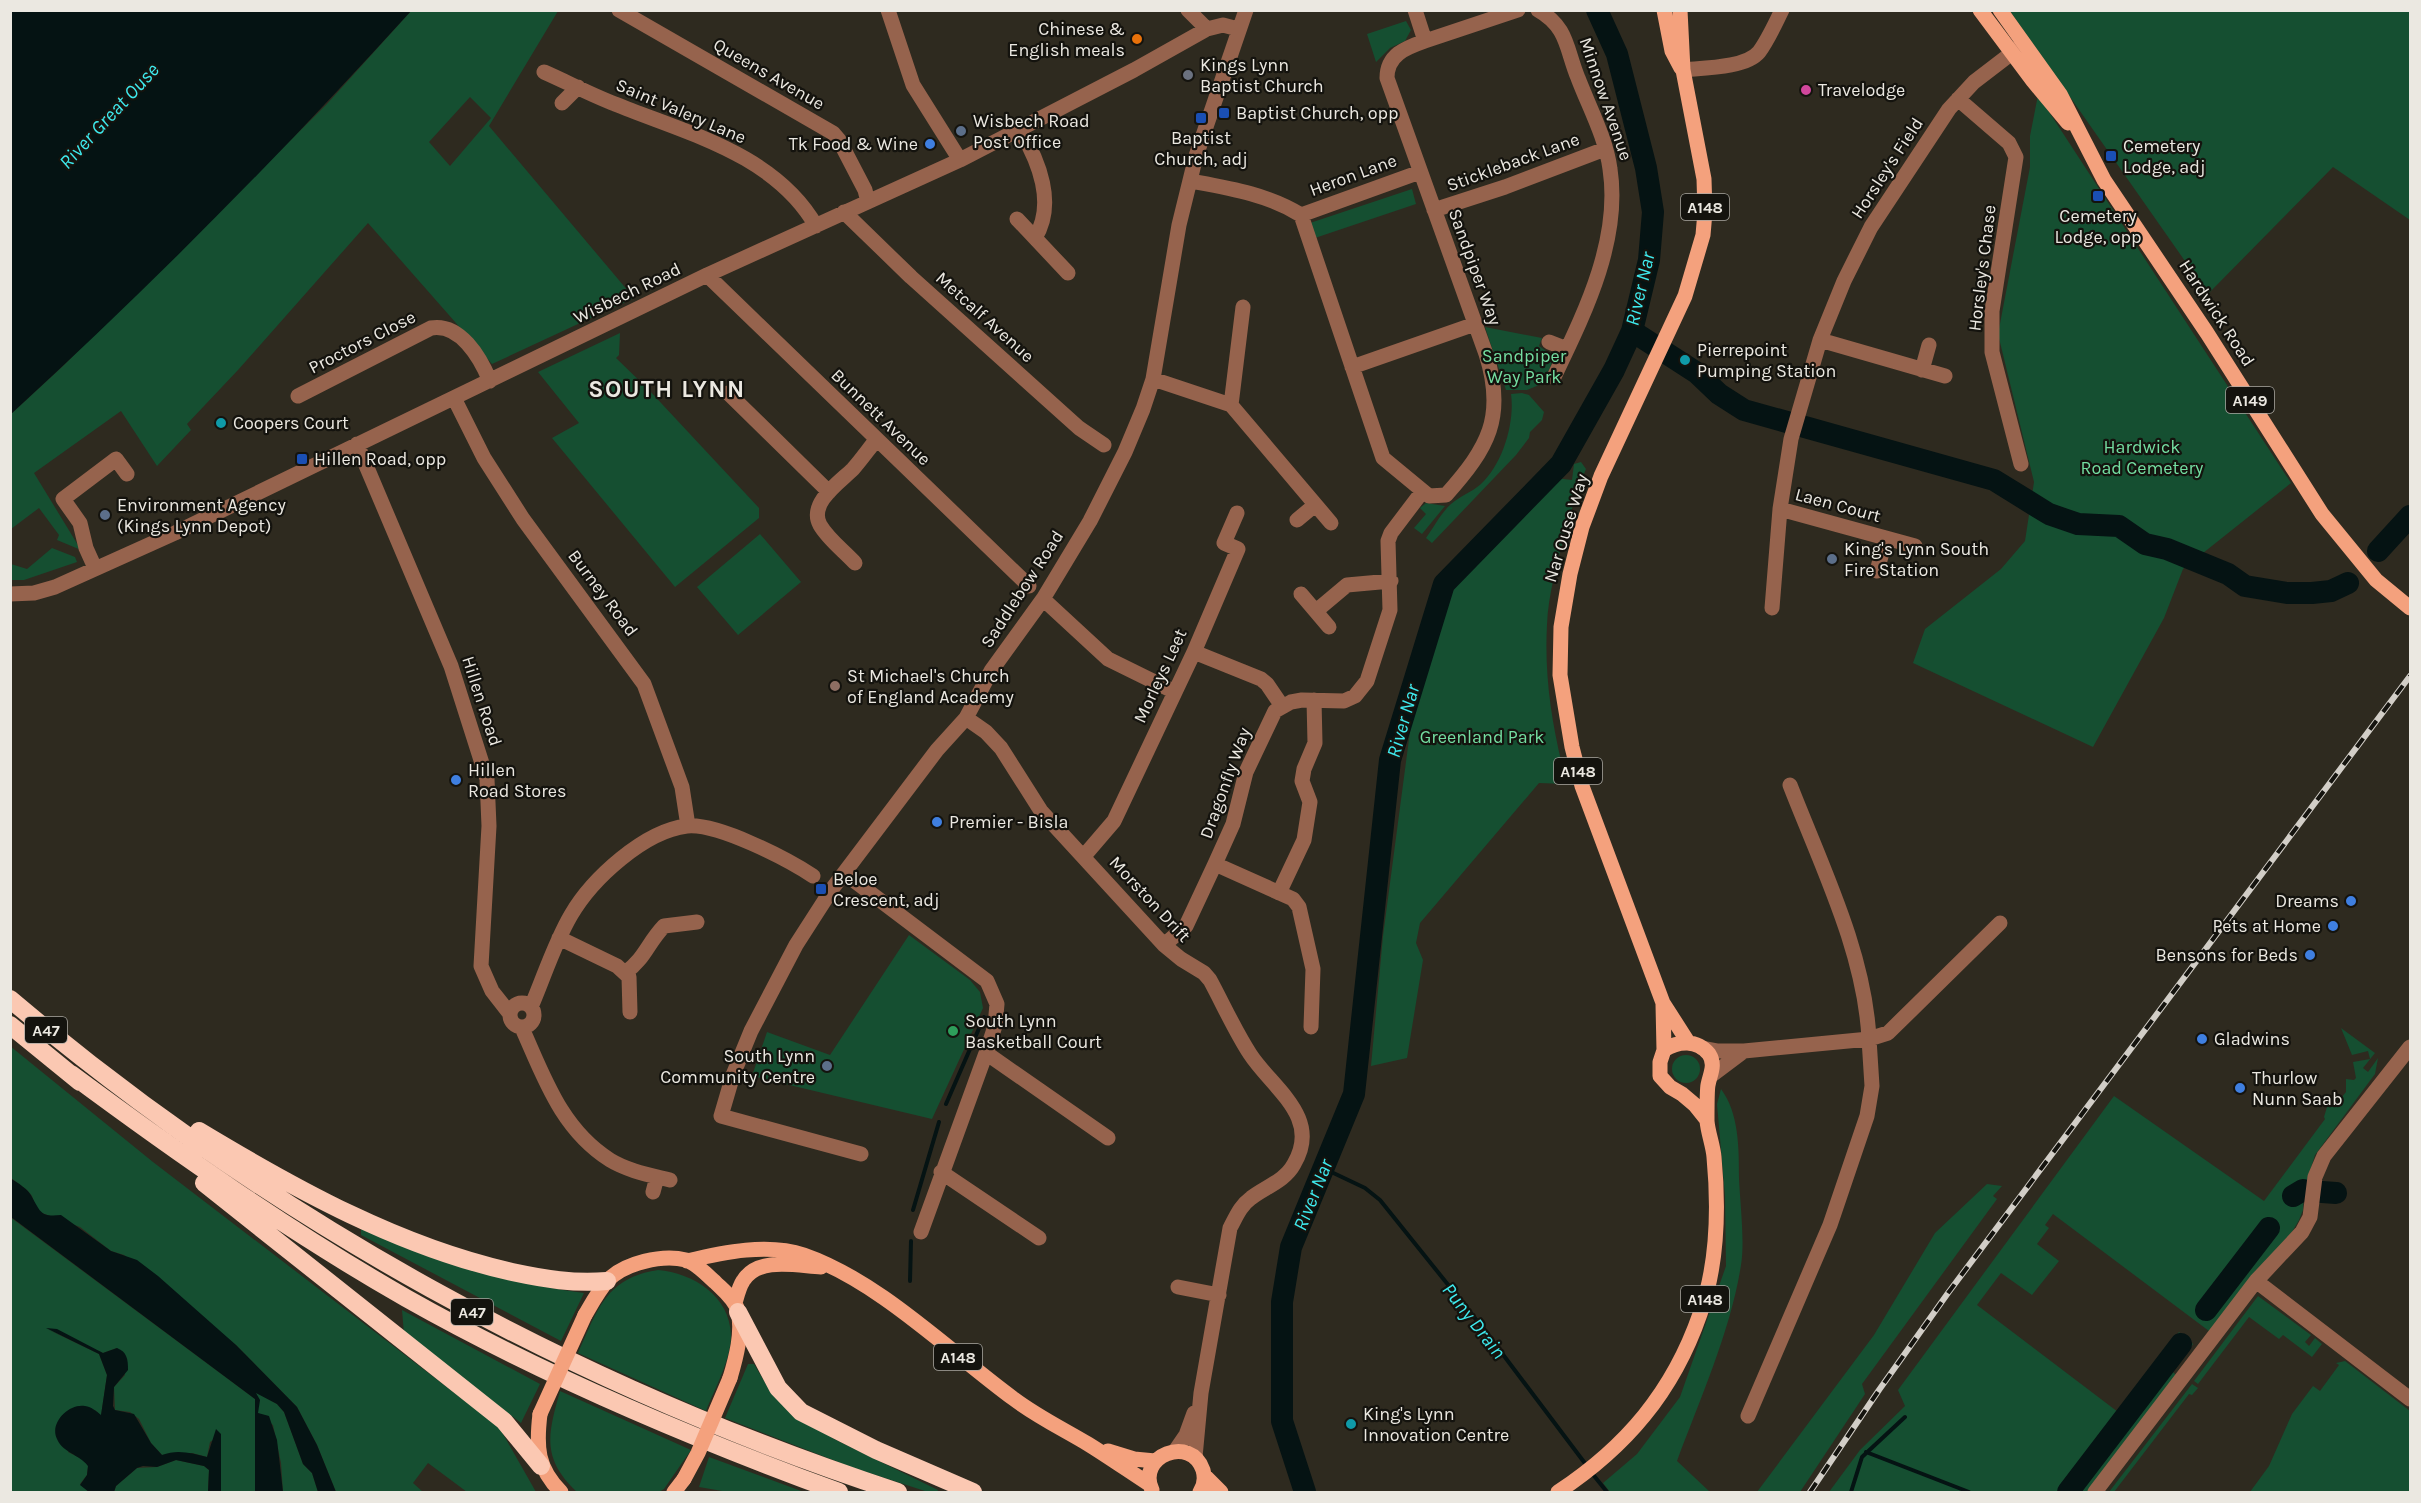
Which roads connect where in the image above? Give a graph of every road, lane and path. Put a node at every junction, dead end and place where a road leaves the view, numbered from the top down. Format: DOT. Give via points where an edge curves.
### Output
graph roads {
  1 [pos="619,10"];
  2 [pos="888,10"];
  3 [pos="1188,10"];
  4 [pos="1246,10"];
  5 [pos="1414,10"];
  6 [pos="1518,10"];
  7 [pos="1538,10"];
  8 [pos="1664,10"];
  9 [pos="1680,10"];
  10 [pos="1782,10"];
  11 [pos="1980,10"];
  12 [pos="2000,10"];
  13 [pos="1207,29"];
  14 [pos="1238,30"];
  15 [pos="1425,41"];
  16 [pos="2018,49"];
  17 [pos="1683,70"];
  18 [pos="544,72"];
  19 [pos="578,87"];
  20 [pos="1958,99"];
  21 [pos="562,103"];
  22 [pos="1020,130"];
  23 [pos="1605,149"];
  24 [pos="960,160"];
  25 [pos="1420,172"];
  26 [pos="1190,181"];
  27 [pos="868,202"];
  28 [pos="1434,210"];
  29 [pos="844,212"];
  30 [pos="1300,215"];
  31 [pos="1017,219"];
  32 [pos="816,226"];
  33 [pos="1035,238"];
  34 [pos="1068,273"];
  35 [pos="707,275"];
  36 [pos="1243,307"];
  37 [pos="1475,324"];
  38 [pos="1820,340"];
  39 [pos="1549,342"];
  40 [pos="1929,345"];
  41 [pos="1567,349"];
  42 [pos="1352,367"];
  43 [pos="1922,370"];
  44 [pos="1945,376"];
  45 [pos="1554,377"];
  46 [pos="1153,379"];
  47 [pos="490,381"];
  48 [pos="728,393"];
  49 [pos="298,396"];
  50 [pos="454,398"];
  51 [pos="1231,405"];
  52 [pos="876,440"];
  53 [pos="357,444"];
  54 [pos="1104,445"];
  55 [pos="2021,464"];
  56 [pos="127,474"];
  57 [pos="829,492"];
  58 [pos="1422,492"];
  59 [pos="1315,505"];
  60 [pos="1780,509"];
  61 [pos="1237,513"];
  62 [pos="1297,520"];
  63 [pos="1330,523"];
  64 [pos="1886,538"];
  65 [pos="1915,546"];
  66 [pos="855,563"];
  67 [pos="95,568"];
  68 [pos="1877,571"];
  69 [pos="1391,581"];
  70 [pos="1029,586"];
  71 [pos="10,594"];
  72 [pos="1301,594"];
  73 [pos="1043,599"];
  74 [pos="1772,608"];
  75 [pos="2410,608"];
  76 [pos="1316,611"];
  77 [pos="1329,627"];
  78 [pos="1194,652"];
  79 [pos="1175,692"];
  80 [pos="1314,700"];
  81 [pos="1282,706"];
  82 [pos="966,718"];
  83 [pos="1790,785"];
  84 [pos="688,826"];
  85 [pos="1084,856"];
  86 [pos="1215,864"];
  87 [pos="844,873"];
  88 [pos="813,876"];
  89 [pos="1280,893"];
  90 [pos="697,922"];
  91 [pos="2000,923"];
  92 [pos="559,938"];
  93 [pos="1164,945"];
  94 [pos="625,973"];
  95 [pos="10,999"];
  96 [pos="1663,1003"];
  97 [pos="531,1007"];
  98 [pos="630,1012"];
  99 [pos="510,1014"];
  100 [pos="10,1025"];
  101 [pos="1311,1027"];
  102 [pos="522,1028"];
  103 [pos="1869,1039"];
  104 [pos="1695,1045"];
  105 [pos="2410,1047"];
  106 [pos="1664,1050"];
  107 [pos="1744,1051"];
  108 [pos="986,1053"];
  109 [pos="77,1067"];
  110 [pos="1710,1080"];
  111 [pos="1682,1094"];
  112 [pos="1707,1120"];
  113 [pos="1108,1138"];
  114 [pos="861,1154"];
  115 [pos="941,1172"];
  116 [pos="660,1183"];
  117 [pos="921,1232"];
  118 [pos="1039,1238"];
  119 [pos="687,1261"];
  120 [pos="830,1267"];
  121 [pos="607,1281"];
  122 [pos="2256,1281"];
  123 [pos="1178,1287"];
  124 [pos="1219,1295"];
  125 [pos="736,1308"];
  126 [pos="1201,1393"];
  127 [pos="2410,1399"];
  128 [pos="1748,1416"];
  129 [pos="1088,1444"];
  130 [pos="1175,1451"];
  131 [pos="1195,1457"];
  132 [pos="1155,1461"];
  133 [pos="1204,1475"];
  134 [pos="552,1483"];
  135 [pos="1151,1488"];
  136 [pos="674,1492"];
  137 [pos="839,1492"];
  138 [pos="898,1492"];
  139 [pos="973,1492"];
  140 [pos="1200,1492"];
  141 [pos="1221,1492"];
  142 [pos="1559,1492"];
  143 [pos="2095,1492"];
  1 -- 27 [label="street, Queens Avenue" via="833,133"];
  2 -- 24 [label="street" via="913,85"];
  3 -- 13 [label="street"];
  4 -- 14 [label="street"];
  5 -- 15 [label="street"];
  6 -- 15 [label="street, Sandpiper Way"];
  7 -- 23 [label="street, Minnow Avenue" via="1562,29"];
  8 -- 17 [label="main road, Nar Ouse Way / A148" via="1672,51"];
  9 -- 17 [label="main road, Nar Ouse Way / A148"];
  10 -- 17 [label="street" via="1758,53 1748,60"];
  11 -- 16 [label="main road, Hardwick Road / A149"];
  12 -- 16 [label="main road, Hardwick Road / A149"];
  13 -- 14 [label="street" via="1222,26"];
  13 -- 22 [label="street, Wisbech Road"];
  14 -- 26 [label="street, Saddlebow Road"];
  15 -- 25 [label="street, Sandpiper Way" via="1393,57 1387,69"];
  16 -- 20 [label="street, Horsley's Field"];
  16 -- 75 [label="main road, Hardwick Road / A149" via="2060,94 2104,180 2322,514 2376,580"];
  17 -- 96 [label="main road, Nar Ouse Way / A148" via="1701,157 1703,235 1685,296 1601,476 1582,527 1561,627 1560,675 1582,786"];
  18 -- 19 [label="street, Saint Valery Lane"];
  19 -- 21 [label="street"];
  19 -- 32 [label="street, Saint Valery Lane" via="745,158 797,198"];
  20 -- 38 [label="street, Horsley's Field" via="1871,227"];
  20 -- 55 [label="street, Horsley's Chase" via="2009,143 2016,157 1992,311 1992,352"];
  22 -- 24 [label="street, Wisbech Road"];
  22 -- 33 [label="street" via="1045,190 1041,229"];
  23 -- 28 [label="street, Stickleback Lane"];
  23 -- 41 [label="street, Minnow Avenue" via="1610,169 1610,226 1595,280"];
  24 -- 27 [label="street, Wisbech Road"];
  25 -- 28 [label="street, Sandpiper Way"];
  25 -- 30 [label="street, Heron Lane"];
  26 -- 30 [label="street" via="1265,197"];
  26 -- 46 [label="street, Saddlebow Road"];
  27 -- 29 [label="street, Wisbech Road"];
  28 -- 37 [label="street, Sandpiper Way"];
  29 -- 32 [label="street, Wisbech Road"];
  29 -- 54 [label="street, Metcalf Avenue" via="1079,428"];
  30 -- 42 [label="street"];
  31 -- 33 [label="street"];
  32 -- 35 [label="street, Wisbech Road"];
  33 -- 34 [label="street"];
  35 -- 47 [label="street, Wisbech Road"];
  35 -- 52 [label="street, Bunnett Avenue"];
  36 -- 51 [label="street"];
  37 -- 42 [label="street"];
  37 -- 58 [label="street, Sandpiper Way" via="1495,391 1490,429 1476,460 1446,495 1435,497"];
  38 -- 43 [label="street"];
  38 -- 60 [label="street, Horsley's Field" via="1792,434"];
  39 -- 41 [label="street"];
  40 -- 43 [label="street"];
  41 -- 45 [label="street, Minnow Avenue"];
  42 -- 58 [label="street" via="1383,458"];
  43 -- 44 [label="street"];
  46 -- 51 [label="street"];
  46 -- 73 [label="street, Saddlebow Road" via="1125,452 1090,521"];
  47 -- 49 [label="street, Proctors Close" via="481,360 454,331 441,327 420,333"];
  47 -- 50 [label="street, Wisbech Road"];
  48 -- 57 [label="street"];
  50 -- 53 [label="street, Wisbech Road"];
  50 -- 84 [label="street, Burney Road" via="484,458 523,519 644,684 682,788"];
  51 -- 59 [label="street"];
  52 -- 57 [label="street"];
  52 -- 70 [label="street, Bunnett Avenue"];
  53 -- 67 [label="street, Wisbech Road"];
  53 -- 99 [label="street, Hillen Road" via="451,666 487,780 489,826 481,966 492,991"];
  56 -- 67 [label="street" via="116,459 63,499 80,523"];
  57 -- 66 [label="street" via="821,502 820,524"];
  58 -- 69 [label="street" via="1388,542"];
  59 -- 62 [label="street"];
  59 -- 63 [label="street"];
  60 -- 64 [label="street, Laen Court"];
  60 -- 74 [label="street, Horsley's Field"];
  61 -- 78 [label="street, Morleys Leet" via="1224,543 1238,549"];
  64 -- 65 [label="street, Laen Court"];
  64 -- 68 [label="street, Laen Court"];
  67 -- 71 [label="street, Wisbech Road" via="55,587"];
  69 -- 76 [label="street" via="1347,585"];
  69 -- 80 [label="street" via="1390,610 1361,691 1344,701"];
  72 -- 76 [label="street"];
  73 -- 79 [label="street" via="1108,659"];
  73 -- 82 [label="street, Saddlebow Road" via="991,671"];
  76 -- 77 [label="street"];
  78 -- 79 [label="street, Morleys Leet"];
  78 -- 81 [label="street" via="1261,679"];
  79 -- 85 [label="street, Morleys Leet" via="1114,821"];
  80 -- 81 [label="street"];
  80 -- 89 [label="street" via="1315,743 1302,781 1310,802 1304,840"];
  81 -- 86 [label="street, Dragonfly Way" via="1270,718 1246,772 1233,824"];
  82 -- 85 [label="street, Morston Drift" via="1001,748 1041,811"];
  82 -- 87 [label="street, Saddlebow Road"];
  83 -- 103 [label="street" via="1863,983"];
  84 -- 88 [label="street" via="719,832 773,852"];
  84 -- 92 [label="street" via="632,850 598,878"];
  85 -- 93 [label="street, Morston Drift"];
  86 -- 89 [label="street"];
  86 -- 93 [label="street, Dragonfly Way" via="1186,926"];
  87 -- 108 [label="street" via="987,981 997,1004"];
  87 -- 114 [label="street, Saddlebow Road" via="772,987 733,1075 721,1116"];
  89 -- 101 [label="street" via="1293,899 1302,917 1312,969"];
  90 -- 94 [label="street" via="664,926 651,939 639,962"];
  91 -- 103 [label="street" via="1888,1033"];
  92 -- 94 [label="street"];
  92 -- 97 [label="street"];
  93 -- 124 [label="street, Morston Drift" via="1210,980 1249,1052 1288,1098 1300,1122 1302,1143 1294,1166 1244,1204 1230,1228"];
  94 -- 98 [label="street" via="629,977"];
  95 -- 109 [label="highway, A47"];
  96 -- 104 [label="main road, Nar Ouse Way / A148"];
  96 -- 106 [label="main road, Nar Ouse Way / A148"];
  97 -- 99 [label="street" via="524,1003 516,1005"];
  97 -- 102 [label="street" via="534,1018"];
  99 -- 102 [label="street, Hillen Road" via="512,1022"];
  100 -- 109 [label="highway, A47"];
  102 -- 116 [label="street, Hillen Road" via="571,1127 610,1160"];
  103 -- 107 [label="street"];
  103 -- 128 [label="street" via="1872,1086 1867,1116 1830,1225"];
  104 -- 106 [label="main road" via="1675,1043"];
  104 -- 107 [label="street" via="1718,1051"];
  104 -- 110 [label="main road, Nar Ouse Way / A148" via="1710,1056"];
  105 -- 122 [label="street" via="2324,1156 2314,1178 2310,1217 2302,1232"];
  106 -- 111 [label="main road, Nar Ouse Way / A148" via="1660,1076"];
  107 -- 110 [label="street"];
  108 -- 113 [label="street"];
  108 -- 115 [label="street"];
  109 -- 121 [label="highway, A47" via="351,1215 398,1236 530,1276 567,1283"];
  109 -- 134 [label="highway, A47" via="282,1247 504,1421"];
  109 -- 137 [label="highway, A47" via="182,1156 293,1230 406,1298 483,1339 692,1437"];
  109 -- 138 [label="highway, A47" via="302,1214 498,1326 700,1420"];
  110 -- 111 [label="main road" via="1697,1092"];
  110 -- 112 [label="main road, Nar Ouse Way / A148"];
  111 -- 112 [label="main road, Nar Ouse Way / A148"];
  112 -- 142 [label="main road, Nar Ouse Way / A148" via="1714,1154 1718,1225 1701,1314 1680,1364 1643,1419 1612,1452"];
  115 -- 117 [label="street"];
  115 -- 118 [label="street"];
  119 -- 120 [label="main road, A148" via="715,1254 769,1250 805,1256"];
  119 -- 121 [label="main road, A148" via="637,1264"];
  119 -- 125 [label="main road" via="708,1276"];
  120 -- 125 [label="main road, A148" via="762,1267 743,1281"];
  120 -- 129 [label="main road, A148" via="885,1299 1036,1415"];
  121 -- 134 [label="main road, A148, bridge" via="585,1315 540,1414 538,1432"];
  122 -- 127 [label="street"];
  122 -- 143 [label="street"];
  123 -- 124 [label="street"];
  124 -- 126 [label="street, Morston Drift"];
  125 -- 136 [label="main road, A148, bridge" via="738,1346 730,1378 698,1453"];
  125 -- 139 [label="highway" via="778,1388 801,1412"];
  126 -- 130 [label="street, Morston Drift" via="1186,1435"];
  126 -- 131 [label="street, Morston Drift"];
  129 -- 132 [label="main road, A148" via="1134,1459"];
  129 -- 135 [label="main road, A148"];
  130 -- 131 [label="main road"];
  130 -- 132 [label="main road"];
  131 -- 133 [label="main road"];
  132 -- 135 [label="main road" via="1150,1471"];
  133 -- 140 [label="main road"];
  133 -- 141 [label="main road"];
}
